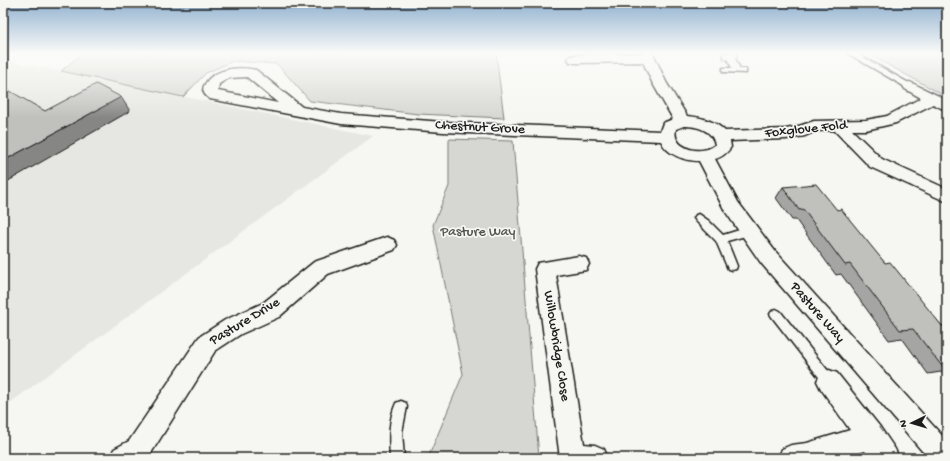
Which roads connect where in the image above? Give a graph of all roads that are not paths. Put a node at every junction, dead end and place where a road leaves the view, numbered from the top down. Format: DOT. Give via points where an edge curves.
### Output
graph roads {
  1 [pos="234,75"];
  2 [pos="253,75"];
  3 [pos="657,75"];
  4 [pos="888,75"];
  5 [pos="910,86"];
  6 [pos="933,98"];
  7 [pos="947,106"];
  8 [pos="296,110"];
  9 [pos="682,121"];
  10 [pos="837,125"];
  11 [pos="666,136"];
  12 [pos="721,136"];
  13 [pos="705,156"];
  14 [pos="947,196"];
  15 [pos="699,218"];
  16 [pos="749,231"];
  17 [pos="722,239"];
  18 [pos="387,245"];
  19 [pos="579,264"];
  20 [pos="732,266"];
  21 [pos="776,314"];
  22 [pos="829,381"];
  23 [pos="401,407"];
  24 [pos="870,436"];
  25 [pos="138,455"];
  26 [pos="396,458"];
  27 [pos="580,458"];
  28 [pos="791,458"];
  29 [pos="886,458"];
  30 [pos="945,458"];
  1 -- 8 [label="street, Chestnut Grove" via="215,80 210,87 211,92 215,96"];
  2 -- 8 [label="street, Chestnut Grove"];
  3 -- 9 [label="street"];
  4 -- 5 [label="lane"];
  5 -- 6 [label="street"];
  6 -- 7 [label="street"];
  6 -- 10 [label="street, Foxglove Fold" via="891,120 866,125"];
  8 -- 11 [label="street, Chestnut Grove" via="341,119 444,127"];
  9 -- 11 [label="street" via="669,126"];
  9 -- 12 [label="street" via="698,122 716,130"];
  10 -- 12 [label="street, Foxglove Fold" via="814,126 786,134"];
  10 -- 14 [label="street" via="876,163"];
  11 -- 13 [label="street" via="681,152"];
  12 -- 13 [label="street" via="723,146 719,152"];
  13 -- 16 [label="street, Pasture Way" via="731,206"];
  15 -- 17 [label="lane"];
  16 -- 17 [label="lane"];
  16 -- 30 [label="street, Pasture Way" via="768,257"];
  17 -- 20 [label="lane"];
  18 -- 25 [label="street, Pasture Drive" via="321,268 271,310 232,327 207,344"];
  19 -- 27 [label="street, Willowbridge Close" via="545,269"];
  21 -- 22 [label="lane"];
  22 -- 24 [label="street"];
  23 -- 26 [label="lane" via="394,431"];
  24 -- 28 [label="street" via="808,456"];
  24 -- 29 [label="street"];
}
